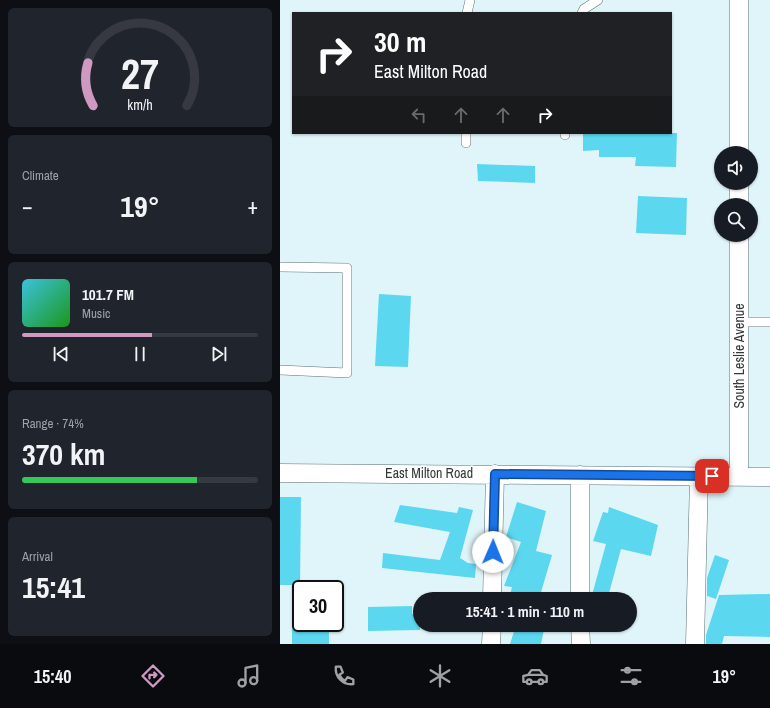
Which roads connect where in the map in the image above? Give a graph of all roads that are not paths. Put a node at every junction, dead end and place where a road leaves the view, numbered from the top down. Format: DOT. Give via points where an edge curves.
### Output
graph roads {
  1 [pos="470,0"];
  2 [pos="598,0"];
  3 [pos="739,0"];
  4 [pos="467,12"];
  5 [pos="583,12"];
  6 [pos="466,134"];
  7 [pos="466,143"];
  8 [pos="739,146"];
  9 [pos="739,242"];
  10 [pos="280,267"];
  11 [pos="739,322"];
  12 [pos="770,322"];
  13 [pos="280,370"];
  14 [pos="280,473"];
  15 [pos="495,474"];
  16 [pos="580,475"];
  17 [pos="699,476"];
  18 [pos="739,476"];
  19 [pos="770,477"];
  20 [pos="492,592"];
  21 [pos="580,592"];
  22 [pos="492,632"];
  23 [pos="580,632"];
  24 [pos="491,644"];
  25 [pos="580,644"];
  26 [pos="695,644"];
  1 -- 4 [label="lane"];
  2 -- 5 [label="lane"];
  3 -- 8 [label="street"];
  6 -- 7 [label="lane"];
  9 -- 11 [label="street, South Leslie Avenue"];
  10 -- 13 [label="lane" via="347,268 347,373"];
  11 -- 12 [label="lane"];
  11 -- 18 [label="street, South Leslie Avenue"];
  14 -- 15 [label="street, East Milton Road"];
  15 -- 16 [label="street, East Milton Road"];
  15 -- 20 [label="street"];
  16 -- 17 [label="street, East Milton Road"];
  16 -- 21 [label="street"];
  17 -- 18 [label="street, East Milton Road"];
  17 -- 26 [label="street"];
  18 -- 19 [label="street, East Milton Road"];
  22 -- 24 [label="street"];
  23 -- 25 [label="street"];
}
